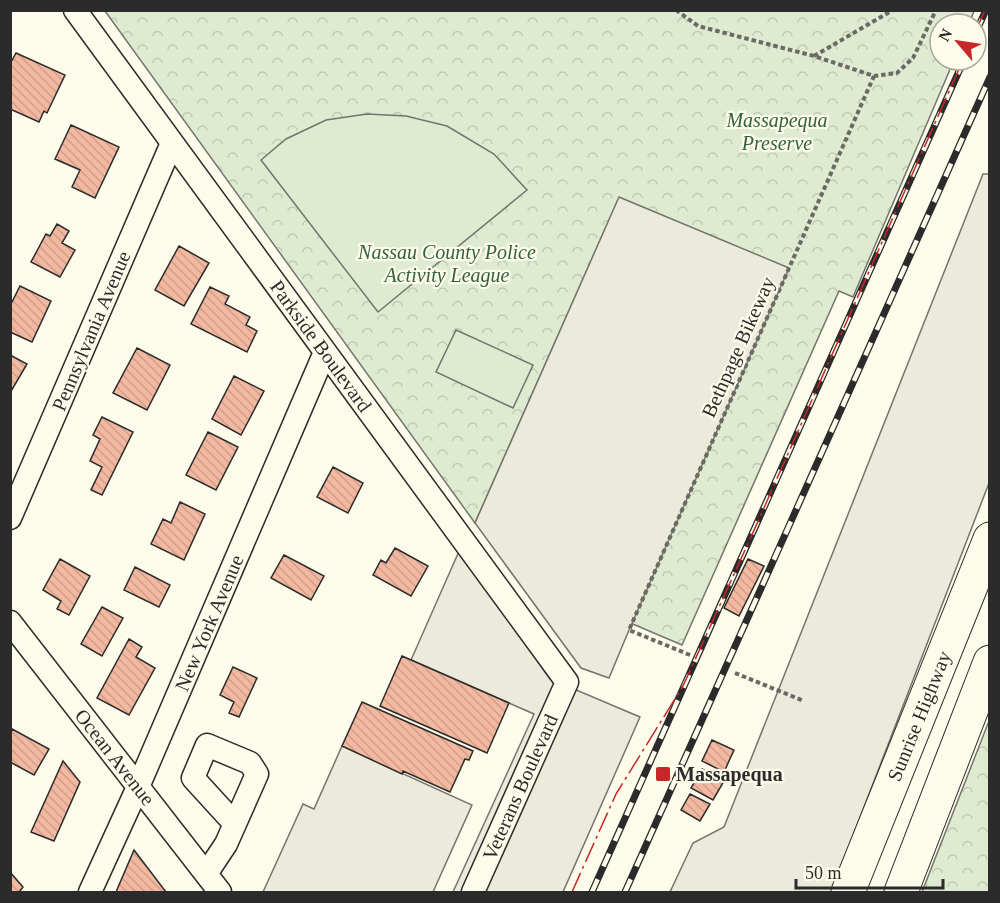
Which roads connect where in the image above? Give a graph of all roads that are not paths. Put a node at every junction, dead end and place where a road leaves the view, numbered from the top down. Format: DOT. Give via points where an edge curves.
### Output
graph roads {
  1 [pos="75,10"];
  2 [pos="172,143"];
  3 [pos="326,352"];
  4 [pos="10,518"];
  5 [pos="990,539"];
  6 [pos="10,622"];
  7 [pos="990,662"];
  8 [pos="567,682"];
  9 [pos="138,787"];
  10 [pos="235,824"];
  11 [pos="206,874"];
  12 [pos="90,892"];
  13 [pos="220,892"];
  14 [pos="473,892"];
  15 [pos="848,892"];
  16 [pos="901,892"];
  1 -- 2 [label="street, Parkside Boulevard"];
  2 -- 3 [label="street, Parkside Boulevard"];
  2 -- 4 [label="street, Pennsylvania Avenue"];
  3 -- 8 [label="street, Parkside Boulevard"];
  3 -- 9 [label="street, New York Avenue"];
  5 -- 15 [label="highway, Sunrise Highway"];
  6 -- 9 [label="street, Ocean Avenue"];
  7 -- 16 [label="highway"];
  8 -- 14 [label="street, Veterans Boulevard"];
  9 -- 11 [label="street, Ocean Avenue"];
  9 -- 12 [label="street, New York Avenue"];
  10 -- 11 [label="street"];
  11 -- 13 [label="street, Ocean Avenue"];
}
